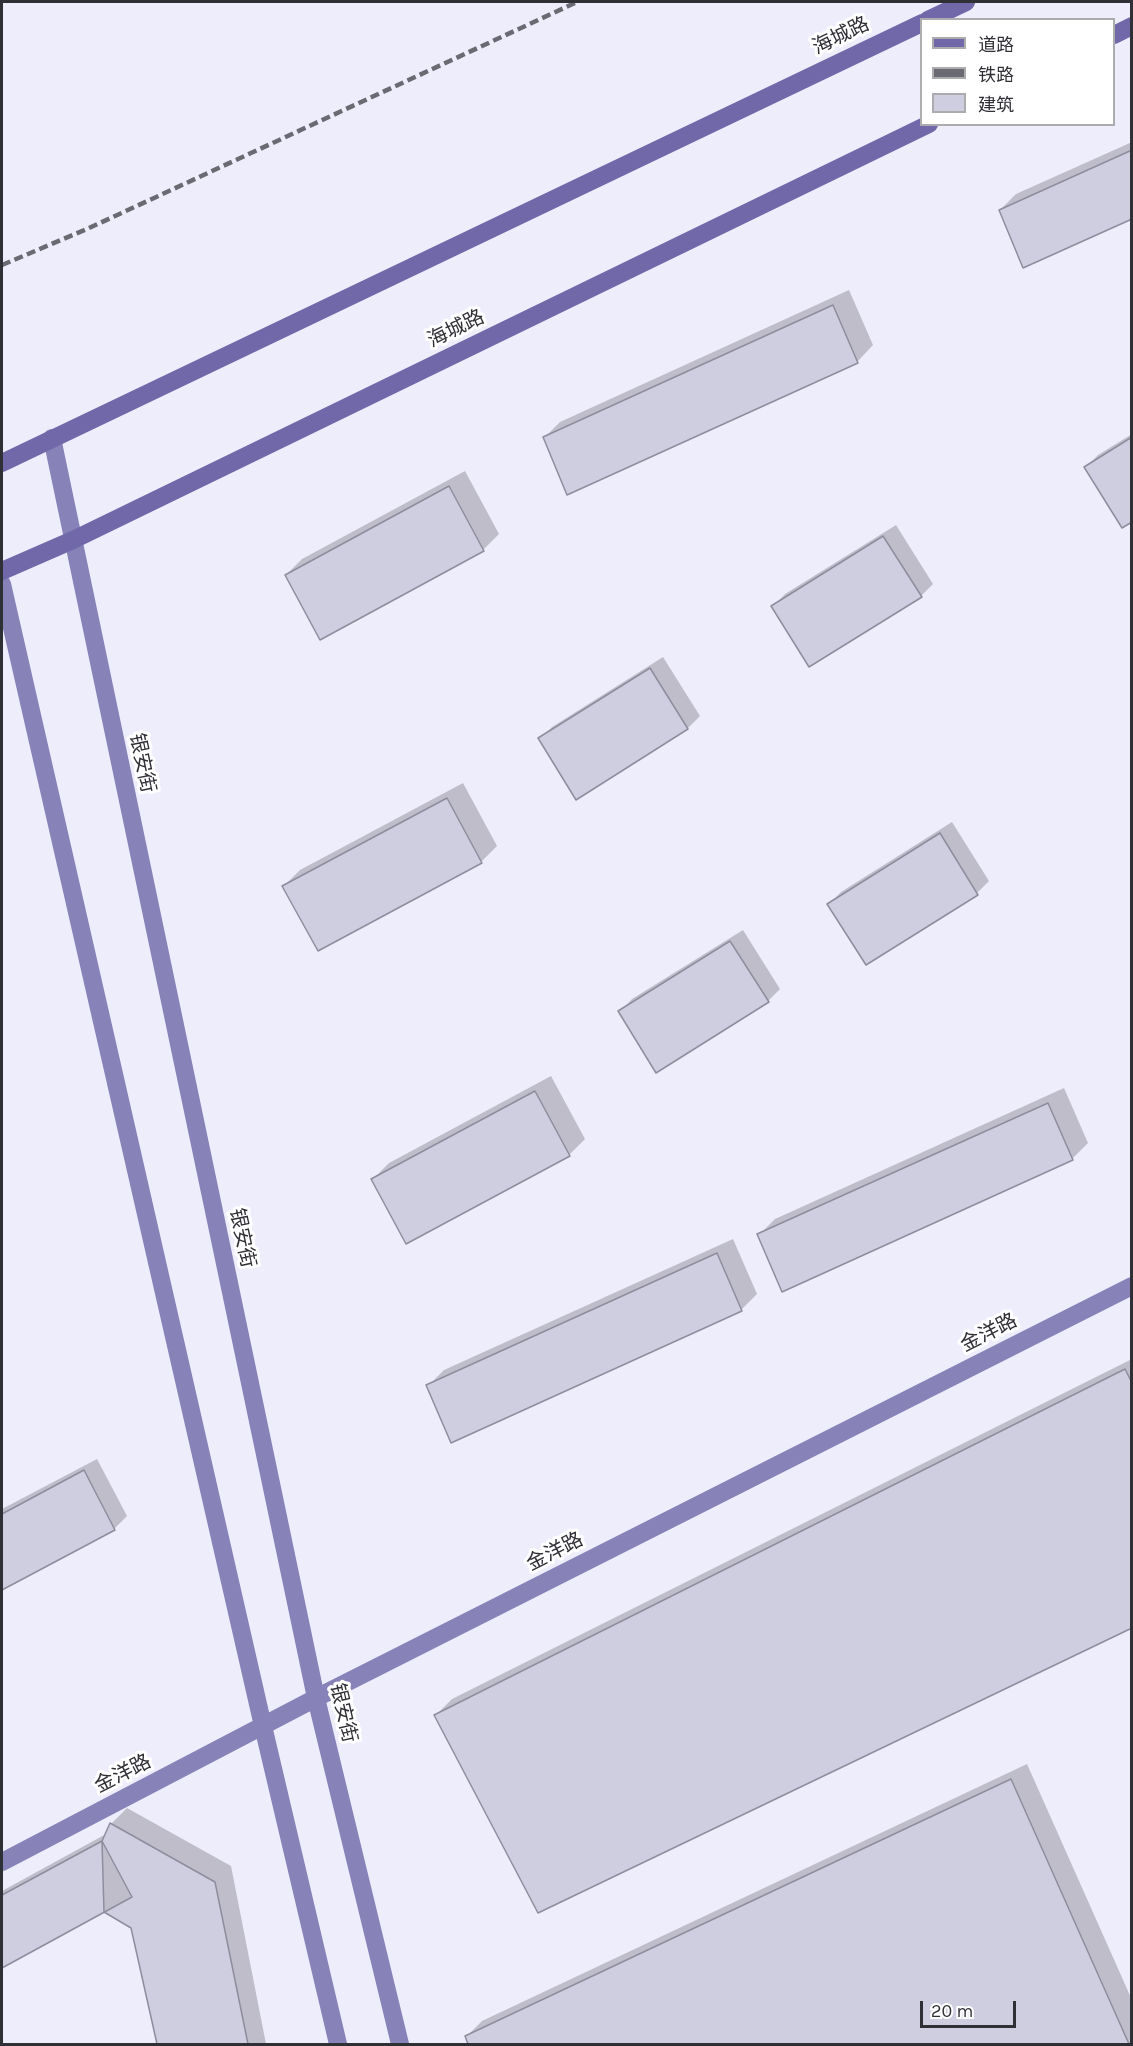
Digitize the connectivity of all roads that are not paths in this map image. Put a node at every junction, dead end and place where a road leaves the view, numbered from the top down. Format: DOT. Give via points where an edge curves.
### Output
graph roads {
  1 [pos="966,2"];
  2 [pos="932,18"];
  3 [pos="920,23"];
  4 [pos="1131,26"];
  5 [pos="1115,34"];
  6 [pos="925,126"];
  7 [pos="52,438"];
  8 [pos="2,463"];
  9 [pos="73,540"];
  10 [pos="2,571"];
  11 [pos="2,584"];
  12 [pos="1131,1286"];
  13 [pos="316,1698"];
  14 [pos="263,1726"];
  15 [pos="2,1862"];
  16 [pos="338,2044"];
  17 [pos="400,2044"];
  1 -- 2 [label="main road"];
  3 -- 7 [label="main road, 海城路"];
  4 -- 5 [label="main road"];
  6 -- 9 [label="main road, 海城路"];
  7 -- 8 [label="main road, 海城路"];
  7 -- 9 [label="main road, 银安街"];
  9 -- 10 [label="main road, 海城路"];
  9 -- 13 [label="main road, 银安街"];
  11 -- 14 [label="main road"];
  12 -- 13 [label="main road, 金洋路"];
  13 -- 14 [label="main road, 金洋路"];
  13 -- 17 [label="main road, 银安街"];
  14 -- 15 [label="main road, 金洋路"];
  14 -- 16 [label="main road"];
}
